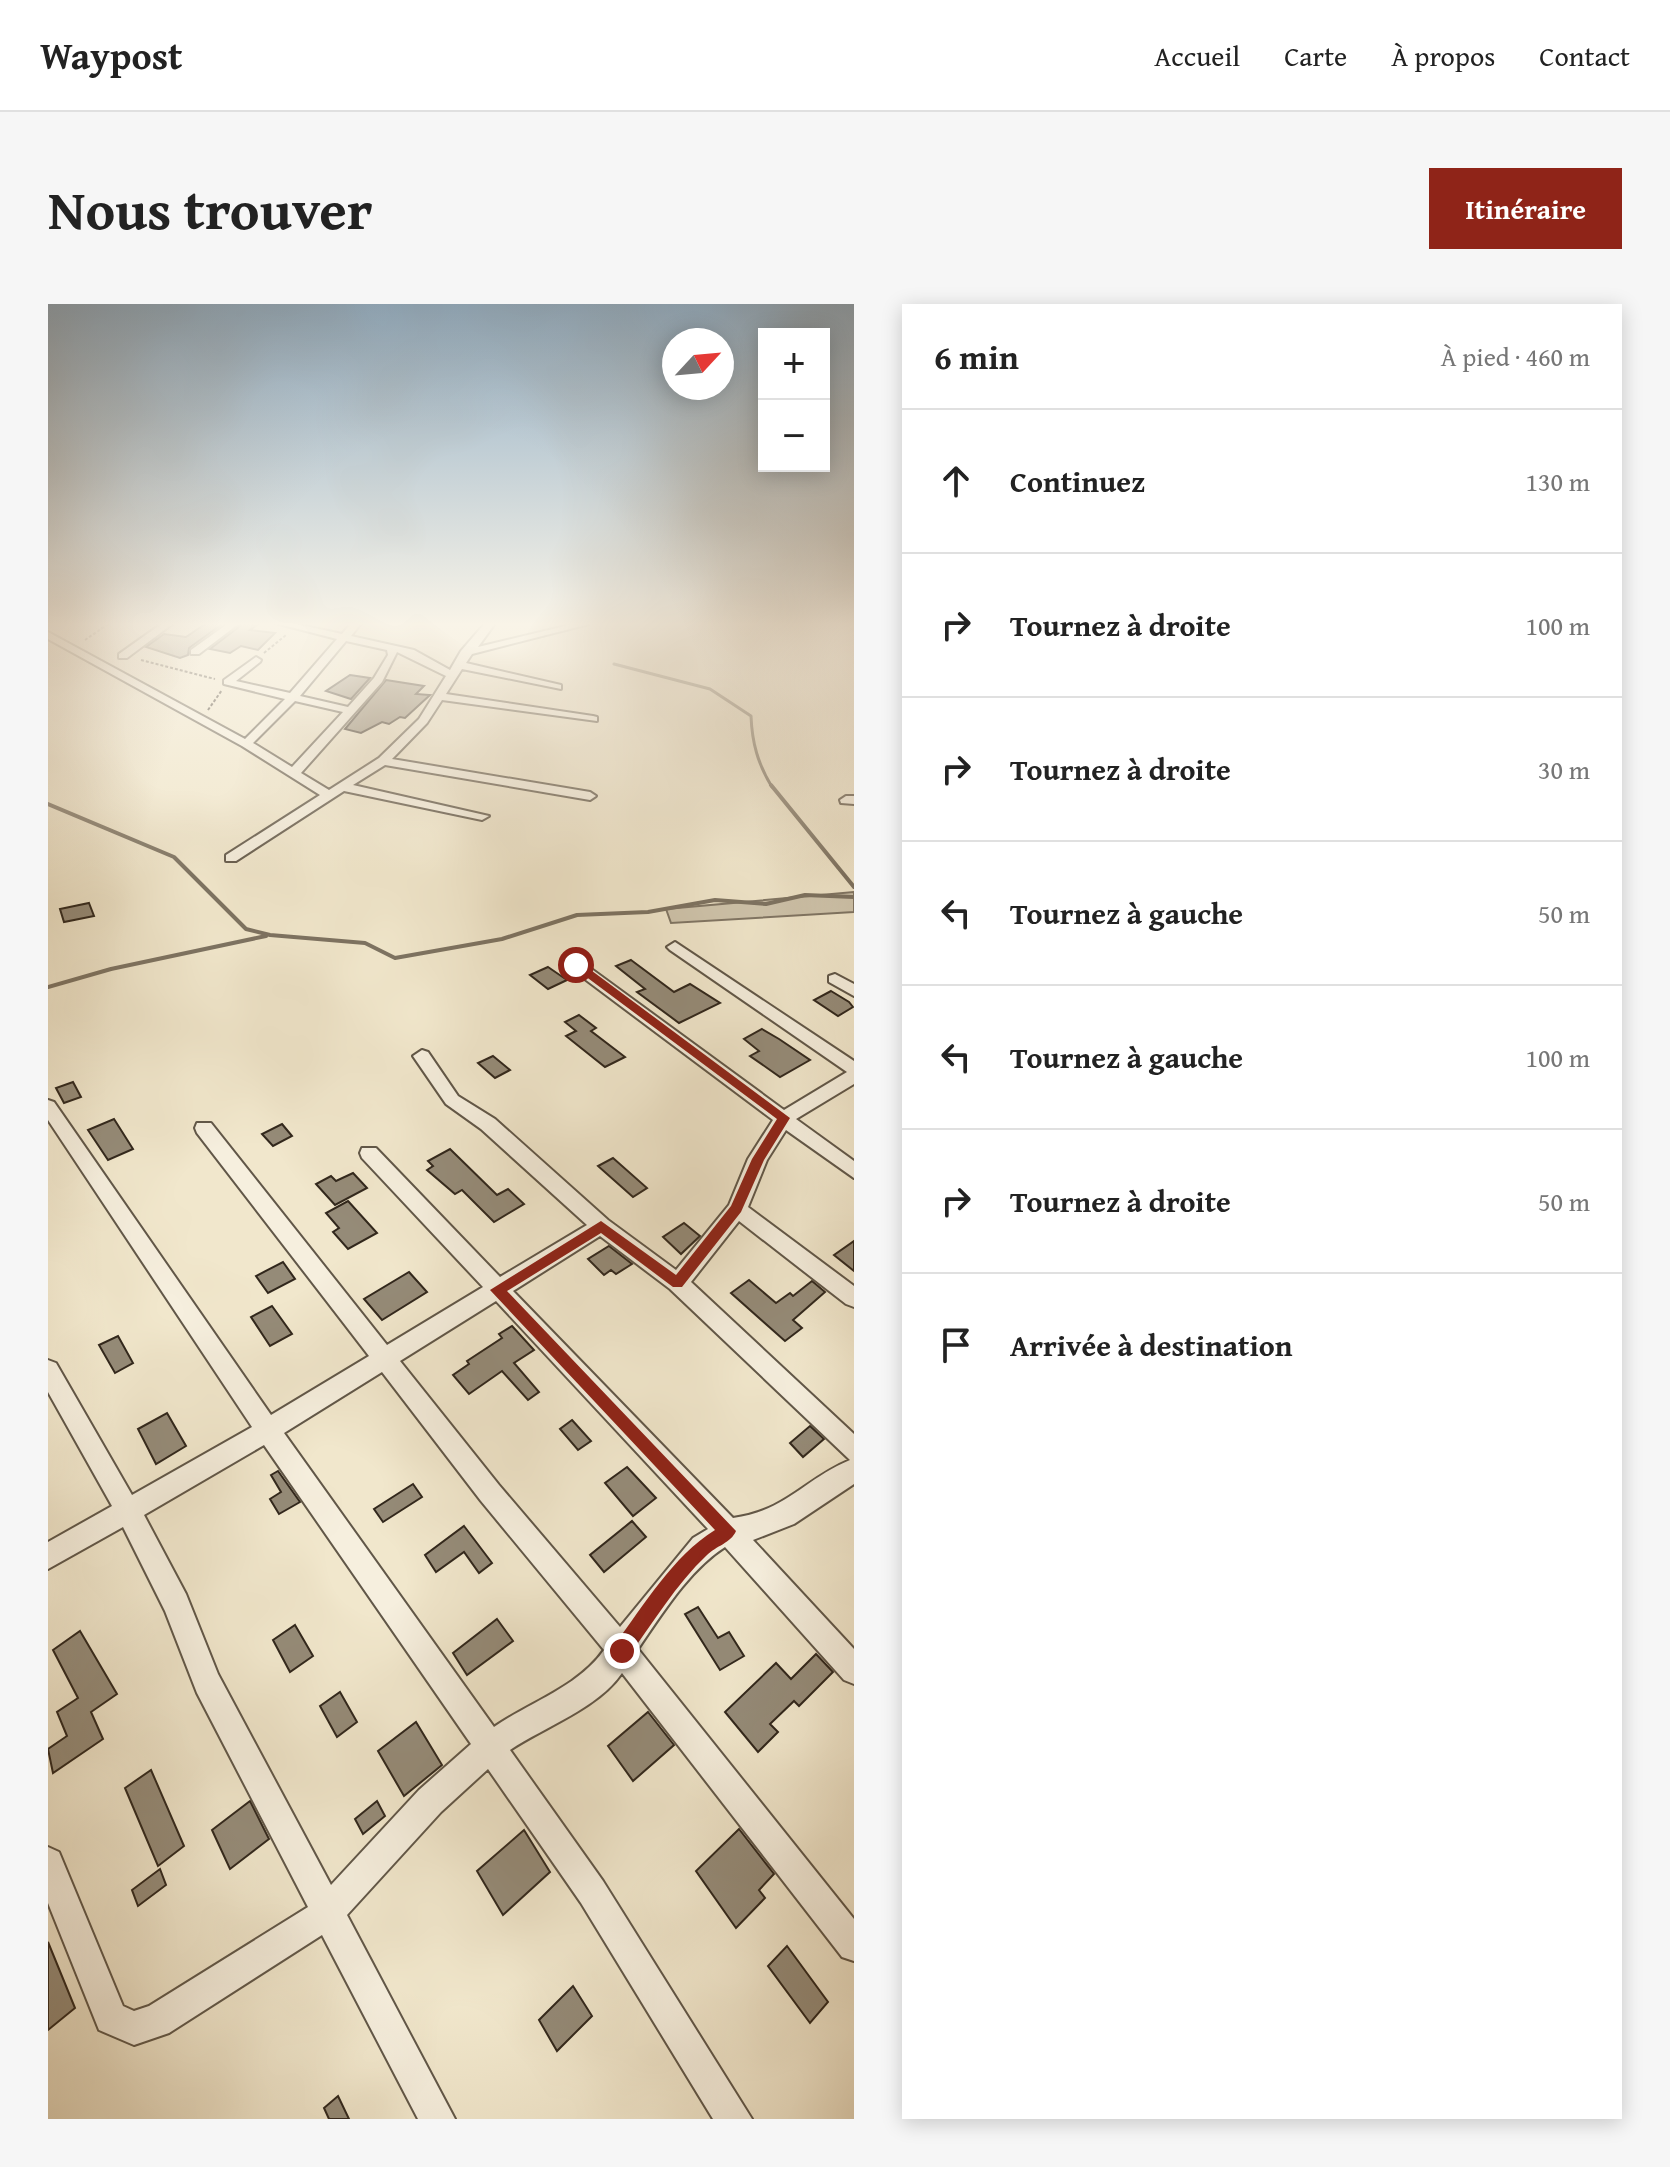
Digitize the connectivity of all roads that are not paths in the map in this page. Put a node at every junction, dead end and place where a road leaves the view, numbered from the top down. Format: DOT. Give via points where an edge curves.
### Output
graph roads {
  1 [pos="177,707"];
  2 [pos="283,707"];
  3 [pos="333,707"];
  4 [pos="355,707"];
  5 [pos="432,707"];
  6 [pos="510,707"];
  7 [pos="351,711"];
  8 [pos="593,719"];
  9 [pos="246,744"];
  10 [pos="383,761"];
  11 [pos="294,773"];
  12 [pos="343,787"];
  13 [pos="330,796"];
  14 [pos="590,796"];
  15 [pos="482,816"];
  16 [pos="231,858"];
  17 [pos="675,947"];
  18 [pos="576,965"];
  19 [pos="835,979"];
  20 [pos="854,991"];
  21 [pos="422,1056"];
  22 [pos="854,1069"];
  23 [pos="854,1076"];
  24 [pos="48,1106"];
  25 [pos="784,1118"];
  26 [pos="204,1128"];
  27 [pos="369,1153"];
  28 [pos="854,1171"];
  29 [pos="737,1209"];
  30 [pos="601,1226"];
  31 [pos="678,1283"];
  32 [pos="497,1290"];
  33 [pos="854,1298"];
  34 [pos="385,1358"];
  35 [pos="48,1370"];
  36 [pos="267,1429"];
  37 [pos="854,1450"];
  38 [pos="854,1470"];
  39 [pos="128,1511"];
  40 [pos="728,1531"];
  41 [pos="48,1556"];
  42 [pos="622,1651"];
  43 [pos="854,1670"];
  44 [pos="490,1747"];
  45 [pos="48,1863"];
  46 [pos="327,1913"];
  47 [pos="854,1945"];
  48 [pos="437,2119"];
  49 [pos="734,2119"];
  1 -- 9 [label="street"];
  2 -- 9 [label="street"];
  3 -- 7 [label="street"];
  4 -- 7 [label="street"];
  5 -- 10 [label="street"];
  6 -- 8 [label="street"];
  7 -- 11 [label="street"];
  9 -- 11 [label="street"];
  10 -- 12 [label="street"];
  10 -- 14 [label="street"];
  11 -- 13 [label="street"];
  12 -- 13 [label="street"];
  12 -- 15 [label="street"];
  13 -- 16 [label="street"];
  17 -- 22 [label="street"];
  18 -- 25 [label="street"];
  19 -- 20 [label="street"];
  21 -- 30 [label="street" via="452,1100 488,1124"];
  23 -- 25 [label="street"];
  24 -- 36 [label="street"];
  25 -- 28 [label="street"];
  25 -- 29 [label="street" via="758,1159"];
  26 -- 34 [label="street"];
  27 -- 32 [label="street"];
  29 -- 31 [label="street"];
  29 -- 33 [label="street"];
  30 -- 31 [label="street"];
  30 -- 32 [label="street"];
  31 -- 37 [label="street"];
  32 -- 34 [label="street"];
  32 -- 40 [label="street"];
  34 -- 36 [label="street"];
  34 -- 42 [label="street"];
  35 -- 39 [label="street"];
  36 -- 39 [label="street"];
  36 -- 44 [label="street"];
  38 -- 40 [label="street" via="785,1515 762,1526"];
  39 -- 41 [label="street"];
  39 -- 46 [label="street" via="176,1604 207,1683"];
  40 -- 42 [label="street" via="702,1547 675,1577"];
  40 -- 43 [label="street"];
  42 -- 44 [label="street" via="582,1691"];
  42 -- 47 [label="street"];
  44 -- 46 [label="street" via="430,1801"];
  44 -- 49 [label="street" via="592,1892"];
  45 -- 46 [label="street" via="111,2018 134,2028 157,2021"];
  46 -- 48 [label="street"];
}
